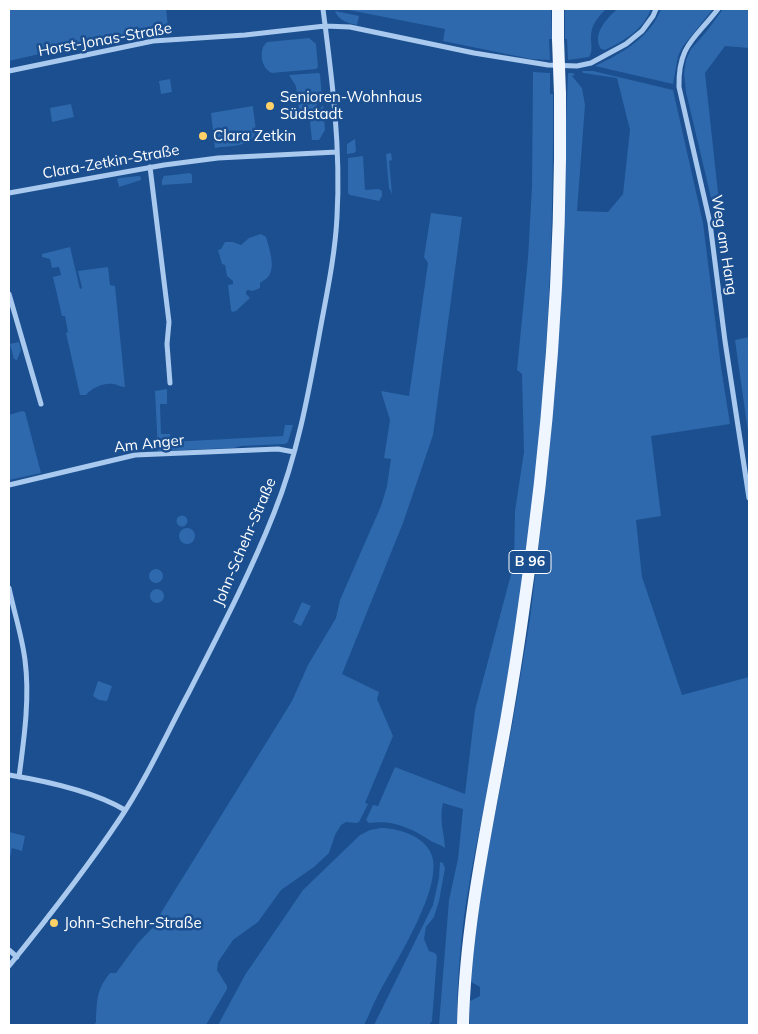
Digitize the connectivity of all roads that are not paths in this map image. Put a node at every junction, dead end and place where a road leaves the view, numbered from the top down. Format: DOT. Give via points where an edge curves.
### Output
graph roads {
  1 [pos="323,9"];
  2 [pos="558,9"];
  3 [pos="656,9"];
  4 [pos="718,9"];
  5 [pos="325,26"];
  6 [pos="9,71"];
  7 [pos="337,152"];
  8 [pos="150,167"];
  9 [pos="9,193"];
  10 [pos="9,294"];
  11 [pos="170,383"];
  12 [pos="41,404"];
  13 [pos="294,452"];
  14 [pos="9,485"];
  15 [pos="749,498"];
  16 [pos="9,588"];
  17 [pos="9,775"];
  18 [pos="19,776"];
  19 [pos="125,810"];
  20 [pos="9,950"];
  21 [pos="16,957"];
  22 [pos="9,966"];
  23 [pos="462,1025"];
  1 -- 5 [label="street, John-Schehr-Straße"];
  2 -- 23 [label="main road, B 96, bridge" via="559,202 550,374 540,484 507,716 472,906"];
  3 -- 5 [label="street" via="642,31 626,44 591,63 569,66 474,53 350,27"];
  4 -- 15 [label="street, Weg am Hang" via="686,47 679,72 710,223"];
  5 -- 6 [label="street, Horst-Jonas-Straße" via="153,42"];
  5 -- 7 [label="street, John-Schehr-Straße"];
  7 -- 8 [label="street, Clara-Zetkin-Straße" via="218,158"];
  7 -- 13 [label="street, John-Schehr-Straße" via="337,219 328,288"];
  8 -- 9 [label="street, Clara-Zetkin-Straße"];
  8 -- 11 [label="street" via="169,322"];
  10 -- 12 [label="street"];
  13 -- 14 [label="street, Am Anger" via="278,449 135,455"];
  13 -- 19 [label="street, John-Schehr-Straße" via="275,512 250,570"];
  16 -- 18 [label="street" via="25,660 24,734"];
  17 -- 18 [label="street"];
  18 -- 19 [label="street" via="104,799"];
  19 -- 21 [label="street, John-Schehr-Straße" via="50,917"];
  20 -- 21 [label="street"];
  21 -- 22 [label="street, John-Schehr-Straße"];
}
